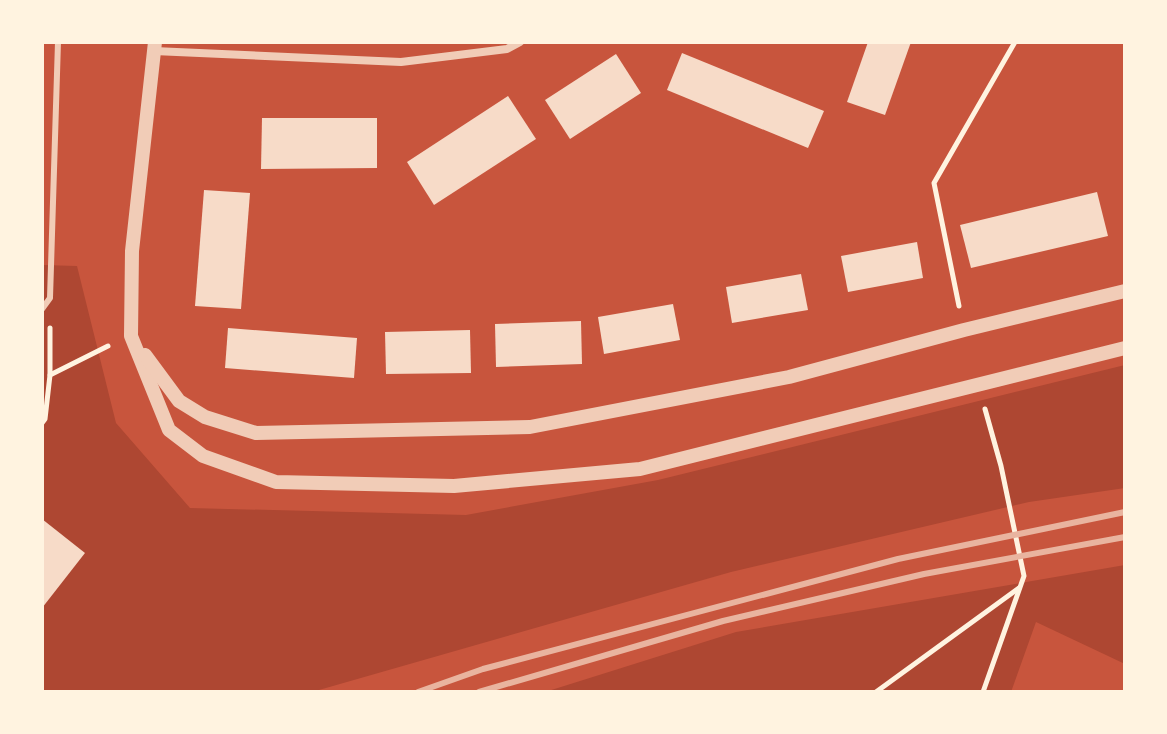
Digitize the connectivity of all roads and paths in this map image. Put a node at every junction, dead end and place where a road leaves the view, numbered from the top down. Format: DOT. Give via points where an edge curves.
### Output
graph roads {
  1 [pos="58,42"];
  2 [pos="520,42"];
  3 [pos="1015,42"];
  4 [pos="155,47"];
  5 [pos="1125,291"];
  6 [pos="50,298"];
  7 [pos="42,309"];
  8 [pos="964,330"];
  9 [pos="131,336"];
  10 [pos="1125,348"];
  11 [pos="50,375"];
  12 [pos="978,385"];
  13 [pos="42,423"];
  14 [pos="1020,587"];
  15 [pos="876,692"];
  16 [pos="983,692"];
  1 -- 6 [label="lane"];
  2 -- 4 [label="street" via="507,49 401,62"];
  3 -- 8 [label="path" via="934,183"];
  4 -- 9 [label="street" via="132,251"];
  5 -- 8 [label="street"];
  6 -- 7 [label="lane"];
  6 -- 11 [label="path"];
  8 -- 9 [label="street" via="789,377 530,427 256,433 205,417 179,401"];
  9 -- 11 [label="path"];
  9 -- 12 [label="street" via="169,430 203,456 276,482 454,486 640,469"];
  10 -- 12 [label="street"];
  11 -- 13 [label="path"];
  12 -- 14 [label="path" via="1024,576"];
  14 -- 15 [label="path"];
  14 -- 16 [label="path"];
}
